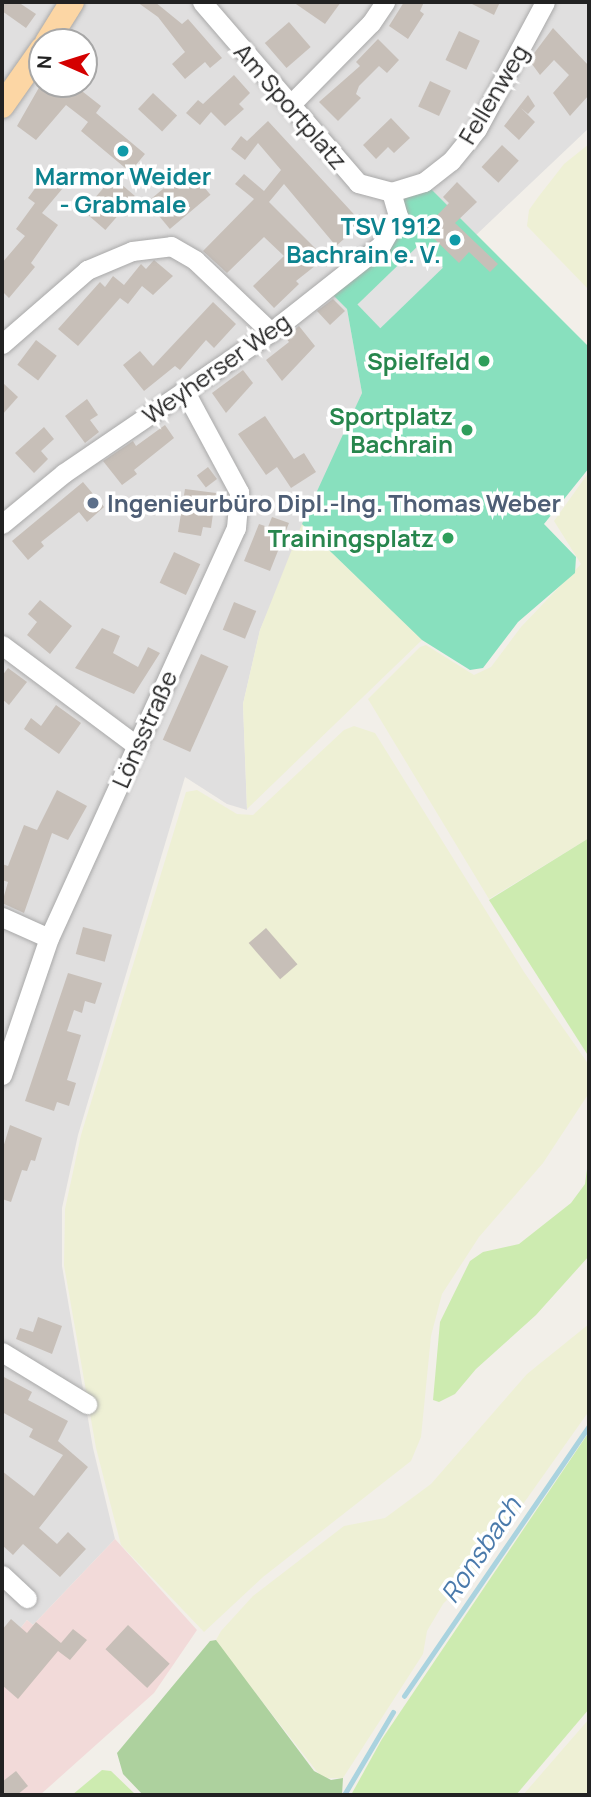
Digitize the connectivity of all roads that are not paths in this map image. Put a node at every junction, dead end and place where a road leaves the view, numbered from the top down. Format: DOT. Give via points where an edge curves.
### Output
graph roads {
  1 [pos="72,2"];
  2 [pos="202,2"];
  3 [pos="384,2"];
  4 [pos="545,2"];
  5 [pos="56,28"];
  6 [pos="28,69"];
  7 [pos="290,105"];
  8 [pos="2,106"];
  9 [pos="391,192"];
  10 [pos="271,332"];
  11 [pos="2,344"];
  12 [pos="184,390"];
  13 [pos="2,524"];
  14 [pos="2,645"];
  15 [pos="137,746"];
  16 [pos="2,918"];
  17 [pos="49,938"];
  18 [pos="2,1075"];
  19 [pos="2,1352"];
  20 [pos="87,1404"];
  21 [pos="2,1575"];
  22 [pos="27,1598"];
  1 -- 5 [label="main road"];
  2 -- 7 [label="street, Am Sportplatz"];
  3 -- 7 [label="street" via="371,23"];
  4 -- 9 [label="street, Fellenweg" via="477,129 451,160 424,182"];
  6 -- 8 [label="main road"];
  7 -- 9 [label="street, Am Sportplatz" via="358,183"];
  9 -- 10 [label="street, Weyherser Weg" via="398,216 381,245"];
  10 -- 11 [label="street" via="195,260 171,246 132,251 87,271"];
  10 -- 12 [label="street, Weyherser Weg"];
  12 -- 13 [label="street, Weyherser Weg"];
  12 -- 15 [label="street, Lönsstraße" via="239,492 236,528"];
  14 -- 15 [label="street"];
  15 -- 17 [label="street, Lönsstraße"];
  16 -- 17 [label="street"];
  17 -- 18 [label="street, Lönsstraße"];
  19 -- 20 [label="street"];
  21 -- 22 [label="street"];
}
